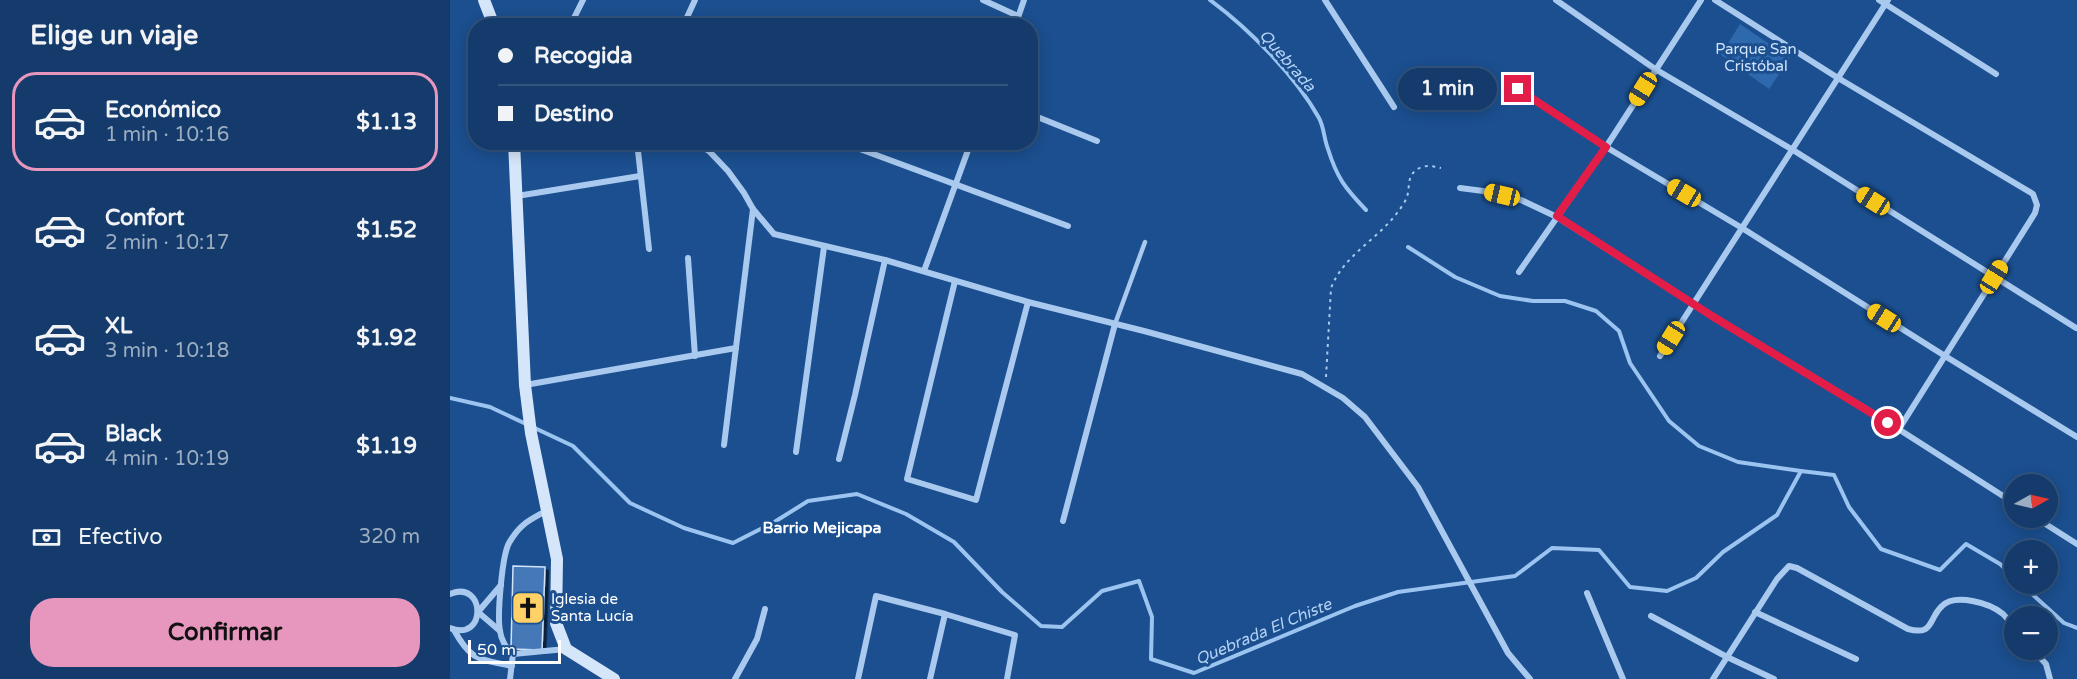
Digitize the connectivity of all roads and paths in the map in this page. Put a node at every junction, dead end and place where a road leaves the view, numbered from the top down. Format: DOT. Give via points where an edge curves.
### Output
graph roads {
  1 [pos="484,0"];
  2 [pos="583,0"];
  3 [pos="695,0"];
  4 [pos="982,0"];
  5 [pos="1024,0"];
  6 [pos="1325,0"];
  7 [pos="1556,0"];
  8 [pos="1701,0"];
  9 [pos="1715,0"];
  10 [pos="1879,0"];
  11 [pos="1887,2"];
  12 [pos="1018,16"];
  13 [pos="491,18"];
  14 [pos="574,18"];
  15 [pos="687,18"];
  16 [pos="1655,69"];
  17 [pos="1996,74"];
  18 [pos="1839,78"];
  19 [pos="1518,89"];
  20 [pos="1394,107"];
  21 [pos="1038,117"];
  22 [pos="1097,141"];
  23 [pos="1606,147"];
  24 [pos="514,150"];
  25 [pos="638,150"];
  26 [pos="706,150"];
  27 [pos="860,150"];
  28 [pos="968,150"];
  29 [pos="1792,150"];
  30 [pos="1441,168"];
  31 [pos="640,176"];
  32 [pos="956,184"];
  33 [pos="1460,188"];
  34 [pos="516,196"];
  35 [pos="753,209"];
  36 [pos="1557,216"];
  37 [pos="1068,226"];
  38 [pos="1742,228"];
  39 [pos="1145,242"];
  40 [pos="824,247"];
  41 [pos="650,249"];
  42 [pos="688,258"];
  43 [pos="885,260"];
  44 [pos="924,270"];
  45 [pos="1519,272"];
  46 [pos="1994,277"];
  47 [pos="955,281"];
  48 [pos="1028,302"];
  49 [pos="1693,304"];
  50 [pos="1115,324"];
  51 [pos="2076,328"];
  52 [pos="736,348"];
  53 [pos="694,356"];
  54 [pos="1660,356"];
  55 [pos="1944,356"];
  56 [pos="525,385"];
  57 [pos="1326,388"];
  58 [pos="1899,429"];
  59 [pos="2077,436"];
  60 [pos="724,446"];
  61 [pos="796,452"];
  62 [pos="839,459"];
  63 [pos="2004,497"];
  64 [pos="547,510"];
  65 [pos="1063,521"];
  66 [pos="2052,528"];
  67 [pos="2077,544"];
  68 [pos="501,585"];
  69 [pos="1587,593"];
  70 [pos="450,594"];
  71 [pos="765,609"];
  72 [pos="478,612"];
  73 [pos="1755,612"];
  74 [pos="945,614"];
  75 [pos="1651,616"];
  76 [pos="2004,616"];
  77 [pos="452,629"];
  78 [pos="500,631"];
  79 [pos="566,649"];
  80 [pos="513,654"];
  81 [pos="1727,657"];
  82 [pos="1856,659"];
  83 [pos="2042,660"];
  84 [pos="512,666"];
  85 [pos="510,679"];
  86 [pos="614,679"];
  87 [pos="735,679"];
  88 [pos="858,679"];
  89 [pos="930,679"];
  90 [pos="1007,679"];
  91 [pos="1530,679"];
  92 [pos="1623,679"];
  93 [pos="1713,679"];
  94 [pos="1774,679"];
  95 [pos="2050,679"];
  1 -- 13 [label="street"];
  2 -- 14 [label="street"];
  3 -- 15 [label="street"];
  4 -- 12 [label="street"];
  5 -- 12 [label="street"];
  6 -- 20 [label="street"];
  7 -- 16 [label="street"];
  8 -- 16 [label="street"];
  9 -- 18 [label="street"];
  10 -- 11 [label="street"];
  11 -- 17 [label="street"];
  11 -- 18 [label="street"];
  16 -- 23 [label="street"];
  16 -- 29 [label="street"];
  18 -- 29 [label="street"];
  18 -- 46 [label="street" via="2033,194 2035,213"];
  19 -- 23 [label="street"];
  21 -- 22 [label="street"];
  23 -- 36 [label="street"];
  23 -- 38 [label="street"];
  24 -- 34 [label="street"];
  25 -- 31 [label="street"];
  26 -- 35 [label="street" via="728,171"];
  27 -- 32 [label="street"];
  28 -- 32 [label="street"];
  29 -- 38 [label="street"];
  29 -- 46 [label="street"];
  30 -- 57 [label="path" via="1428,165 1416,169 1410,177 1407,196 1390,223 1348,259 1336,276 1331,288"];
  31 -- 34 [label="street"];
  31 -- 41 [label="street"];
  32 -- 37 [label="street"];
  32 -- 44 [label="street"];
  33 -- 36 [label="street" via="1521,200"];
  34 -- 56 [label="street"];
  35 -- 40 [label="street" via="774,234"];
  35 -- 52 [label="street"];
  36 -- 45 [label="street"];
  36 -- 49 [label="street"];
  38 -- 49 [label="street"];
  38 -- 55 [label="street"];
  39 -- 50 [label="lane"];
  40 -- 43 [label="street"];
  40 -- 61 [label="street"];
  42 -- 53 [label="street"];
  43 -- 44 [label="street"];
  43 -- 62 [label="street"];
  44 -- 47 [label="street"];
  46 -- 51 [label="street"];
  46 -- 55 [label="street"];
  47 -- 48 [label="street"];
  47 -- 48 [label="street" via="906,479 976,500"];
  48 -- 50 [label="street"];
  49 -- 54 [label="street"];
  49 -- 58 [label="street"];
  50 -- 57 [label="street" via="1302,374"];
  50 -- 65 [label="street"];
  52 -- 53 [label="street"];
  52 -- 60 [label="street"];
  53 -- 56 [label="street"];
  55 -- 58 [label="street"];
  55 -- 59 [label="street"];
  56 -- 64 [label="street"];
  57 -- 91 [label="street" via="1365,417 1418,487 1508,653"];
  58 -- 63 [label="street"];
  64 -- 68 [label="street" via="522,524 508,546"];
  64 -- 79 [label="street" via="557,559 556,623"];
  66 -- 67 [label="street"];
  68 -- 72 [label="street"];
  68 -- 78 [label="street"];
  69 -- 92 [label="street"];
  70 -- 72 [label="street" via="467,594"];
  71 -- 87 [label="street" via="757,639"];
  72 -- 77 [label="street" via="472,626 460,631"];
  72 -- 78 [label="street"];
  73 -- 76 [label="street" via="1789,566 1908,629 1923,630 1941,606 1958,599 1982,604"];
  73 -- 81 [label="street"];
  73 -- 82 [label="street"];
  74 -- 88 [label="street" via="876,596"];
  74 -- 89 [label="street"];
  74 -- 90 [label="street" via="1015,635"];
  75 -- 81 [label="street"];
  77 -- 84 [label="street" via="466,651"];
  78 -- 80 [label="street" via="507,650"];
  79 -- 80 [label="street"];
  79 -- 86 [label="street"];
  80 -- 84 [label="street"];
  81 -- 93 [label="street"];
  81 -- 94 [label="street"];
  83 -- 95 [label="street"];
  84 -- 85 [label="street"];
}
